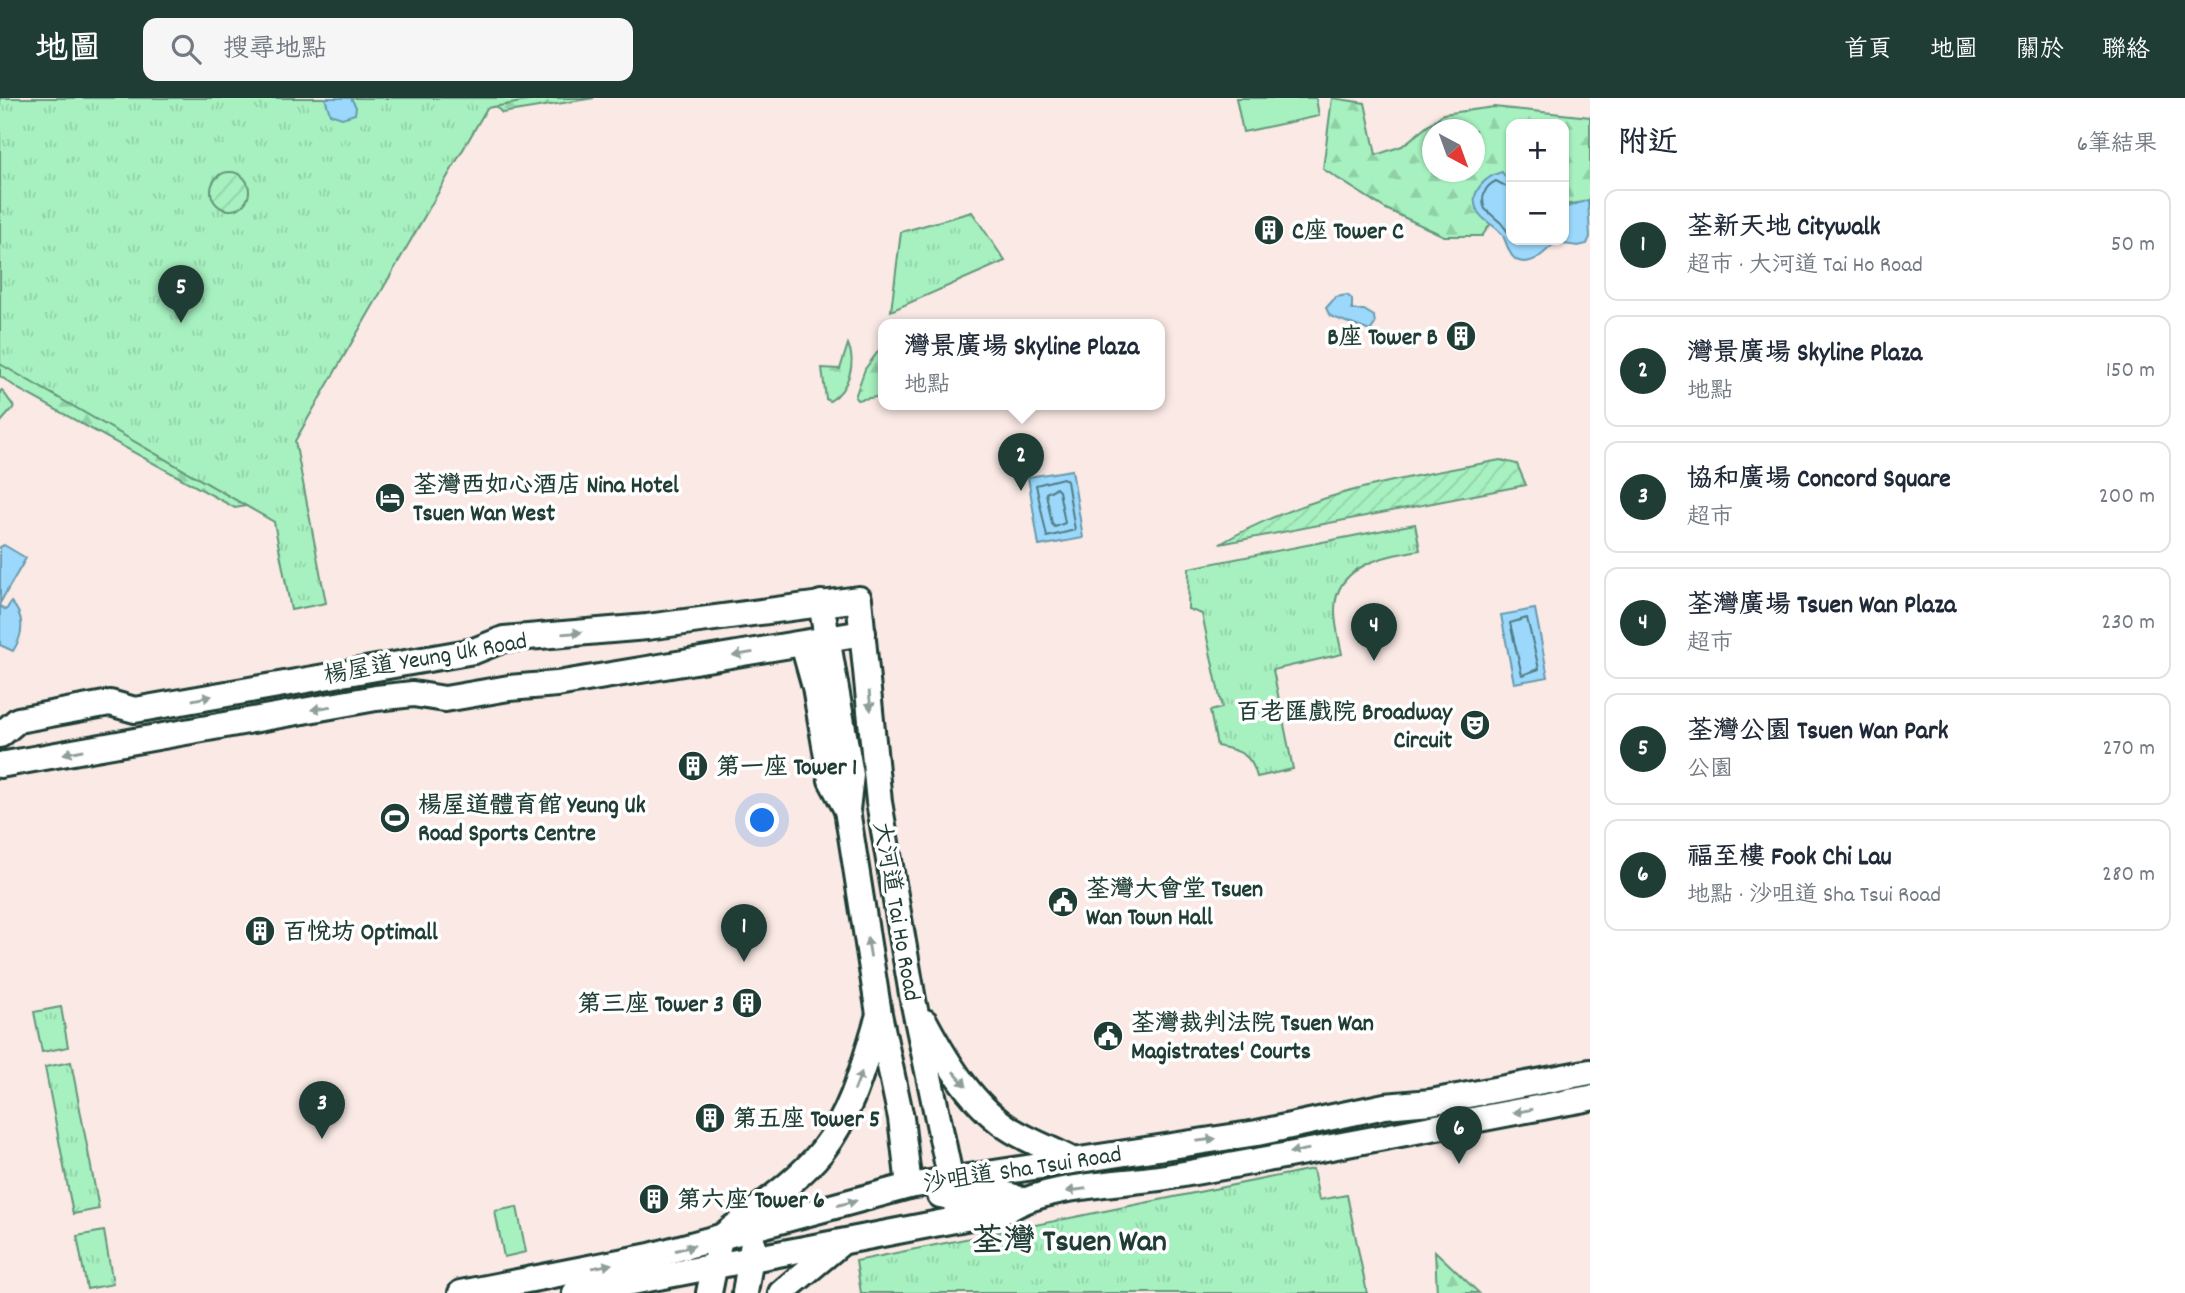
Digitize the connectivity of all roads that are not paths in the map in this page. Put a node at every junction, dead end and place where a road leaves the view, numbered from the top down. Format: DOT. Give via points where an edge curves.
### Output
graph roads {
  1 [pos="859,599"];
  2 [pos="821,603"];
  3 [pos="863,633"];
  4 [pos="828,640"];
  5 [pos="803,644"];
  6 [pos="0,735"];
  7 [pos="0,765"];
  8 [pos="847,810"];
  9 [pos="913,1000"];
  10 [pos="879,1014"];
  11 [pos="1590,1072"];
  12 [pos="1590,1098"];
  13 [pos="1072,1160"];
  14 [pos="909,1186"];
  15 [pos="953,1199"];
  16 [pos="757,1225"];
  17 [pos="720,1238"];
  18 [pos="845,1239"];
  19 [pos="751,1258"];
  20 [pos="713,1265"];
  21 [pos="672,1285"];
  22 [pos="461,1293"];
  23 [pos="575,1293"];
  24 [pos="709,1293"];
  25 [pos="745,1293"];
  26 [pos="781,1293"];
  1 -- 2 [label="main road, 楊屋道 Yeung Uk Road"];
  1 -- 3 [label="main road, 大河道 Tai Ho Road"];
  2 -- 4 [label="main road, 大河道 Tai Ho Road"];
  6 -- 2 [label="main road, 楊屋道 Yeung Uk Road, one-way" via="18,720 110,703 135,710 474,651 504,639 647,627"];
  3 -- 4 [label="main road, 楊屋道 Yeung Uk Road"];
  3 -- 9 [label="main road, 大河道 Tai Ho Road, one-way" via="879,802"];
  4 -- 5 [label="main road, 楊屋道 Yeung Uk Road"];
  4 -- 8 [label="main road, 大河道 Tai Ho Road" via="851,775"];
  5 -- 7 [label="main road, 楊屋道 Yeung Uk Road, one-way" via="445,699 413,694 376,698"];
  5 -- 8 [label="main road" via="831,780"];
  10 -- 8 [label="main road, 大河道 Tai Ho Road, one-way"];
  9 -- 13 [label="main road, one-way" via="950,1067 989,1111 1011,1130"];
  9 -- 15 [label="main road, 大河道 Tai Ho Road"];
  10 -- 14 [label="main road, 大河道 Tai Ho Road" via="901,1118"];
  17 -- 10 [label="main road, 大河道 Tai Ho Road, one-way" via="795,1179 821,1151 846,1112"];
  13 -- 11 [label="main road, 沙咀道 Sha Tsui Road, one-way" via="1257,1133"];
  12 -- 15 [label="main road, 沙咀道 Sha Tsui Road, one-way" via="1022,1200 1007,1210"];
  13 -- 15 [label="main road, 沙咀道 Sha Tsui Road"];
  14 -- 15 [label="main road, 沙咀道 Sha Tsui Road"];
  16 -- 14 [label="main road, 沙咀道 Sha Tsui Road, one-way"];
  15 -- 18 [label="main road, 沙咀道 Sha Tsui Road"];
  16 -- 17 [label="main road, 沙咀道 Sha Tsui Road"];
  16 -- 19 [label="main road"];
  17 -- 20 [label="main road"];
  22 -- 17 [label="main road, 沙咀道 Sha Tsui Road, one-way"];
  18 -- 19 [label="main road, 沙咀道 Sha Tsui Road"];
  18 -- 26 [label="main road"];
  19 -- 20 [label="main road, 沙咀道 Sha Tsui Road"];
  19 -- 25 [label="main road"];
  20 -- 21 [label="main road, 沙咀道 Sha Tsui Road"];
  20 -- 24 [label="main road"];
  21 -- 23 [label="main road, 沙咀道 Sha Tsui Road"];
}
